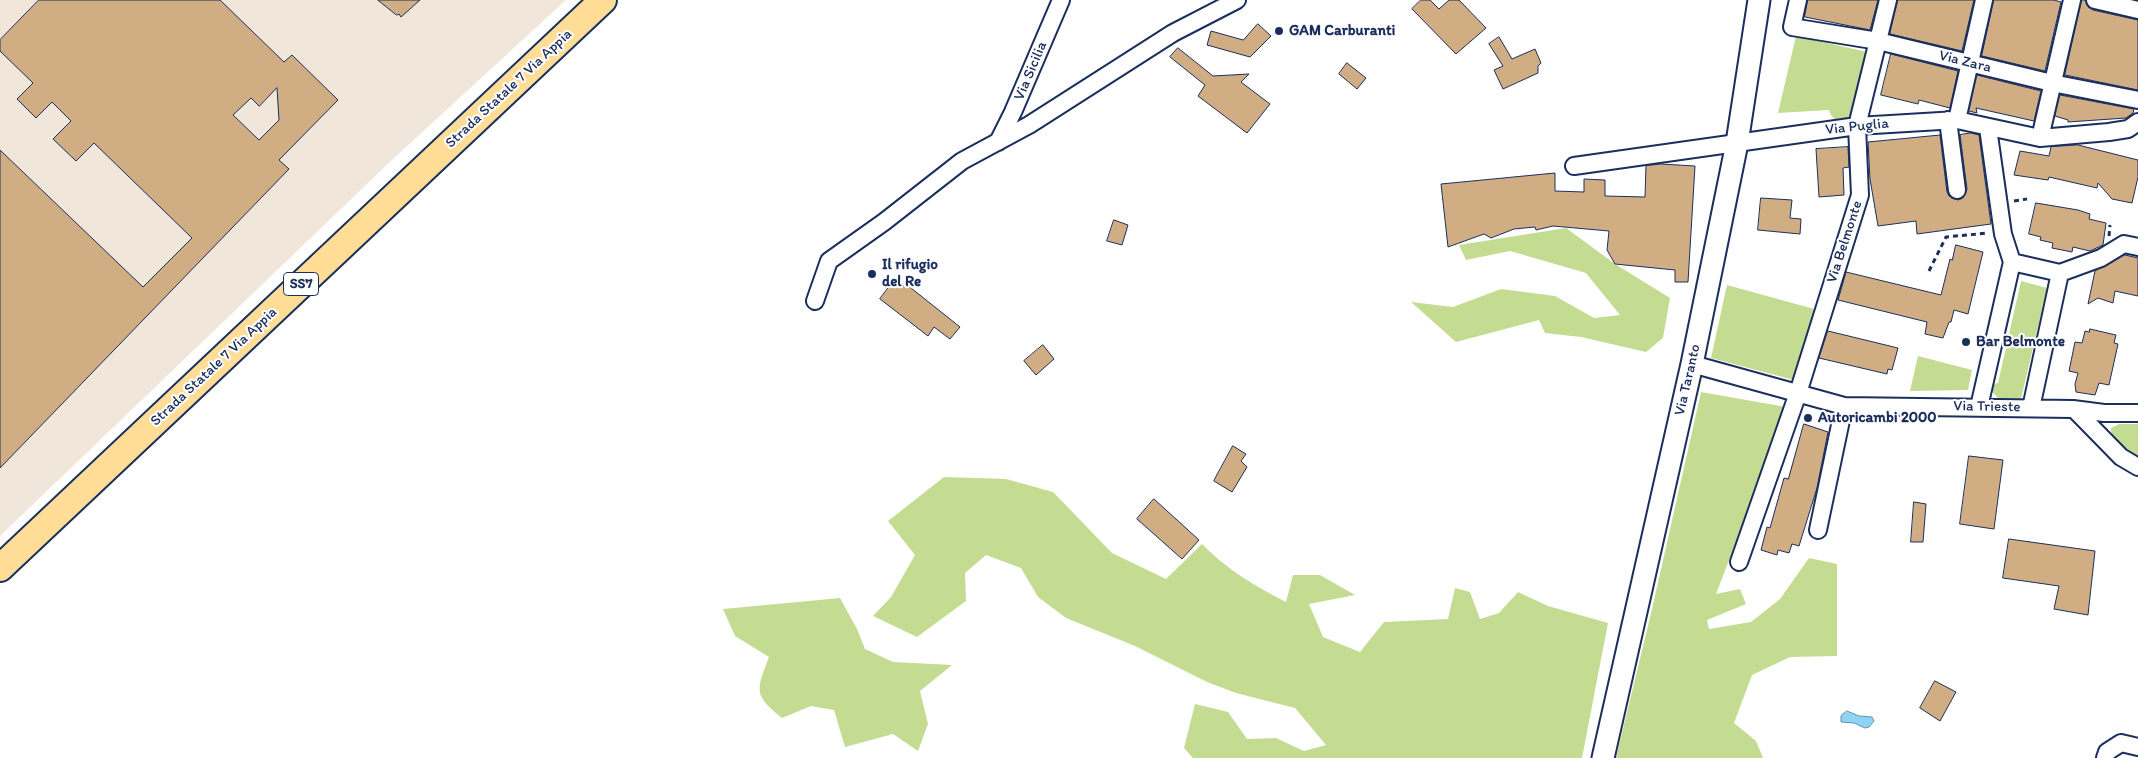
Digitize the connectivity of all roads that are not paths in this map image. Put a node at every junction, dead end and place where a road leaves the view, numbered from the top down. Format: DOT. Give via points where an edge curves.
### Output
graph roads {
  1 [pos="603,0"];
  2 [pos="1062,0"];
  3 [pos="1237,0"];
  4 [pos="1759,0"];
  5 [pos="1798,0"];
  6 [pos="1888,0"];
  7 [pos="1984,0"];
  8 [pos="2072,0"];
  9 [pos="2095,0"];
  10 [pos="2138,10"];
  11 [pos="1878,41"];
  12 [pos="1971,64"];
  13 [pos="2052,83"];
  14 [pos="2138,100"];
  15 [pos="1952,120"];
  16 [pos="2138,122"];
  17 [pos="1857,126"];
  18 [pos="1988,128"];
  19 [pos="2040,138"];
  20 [pos="998,142"];
  21 [pos="1737,143"];
  22 [pos="1574,166"];
  23 [pos="1957,190"];
  24 [pos="2138,247"];
  25 [pos="2012,262"];
  26 [pos="2060,273"];
  27 [pos="816,300"];
  28 [pos="1692,364"];
  29 [pos="1798,393"];
  30 [pos="1844,406"];
  31 [pos="1979,408"];
  32 [pos="2031,408"];
  33 [pos="2074,409"];
  34 [pos="2104,412"];
  35 [pos="2138,413"];
  36 [pos="2104,440"];
  37 [pos="2138,467"];
  38 [pos="1818,530"];
  39 [pos="1739,562"];
  40 [pos="0,568"];
  41 [pos="2138,747"];
  42 [pos="1603,758"];
  43 [pos="2105,758"];
  1 -- 40 [label="main road, Strada Statale 7 Via Appia / SS7"];
  2 -- 20 [label="street, Via Sicilia"];
  3 -- 20 [label="street" via="1173,34"];
  4 -- 21 [label="street, Via Taranto"];
  5 -- 11 [label="street, Via Zara" via="1792,28"];
  6 -- 11 [label="street, Via Belmonte"];
  7 -- 12 [label="street"];
  8 -- 13 [label="street"];
  9 -- 10 [label="street"];
  11 -- 12 [label="street, Via Zara"];
  11 -- 17 [label="street, Via Belmonte"];
  12 -- 13 [label="street, Via Zara"];
  12 -- 15 [label="street"];
  13 -- 14 [label="street, Via Zara"];
  13 -- 19 [label="street"];
  15 -- 17 [label="street, Via Puglia"];
  15 -- 18 [label="street, Via Puglia"];
  15 -- 23 [label="street"];
  16 -- 19 [label="street, Via Puglia" via="2128,129 2110,132"];
  17 -- 21 [label="street, Via Puglia"];
  17 -- 29 [label="street, Via Belmonte" via="1860,195"];
  18 -- 19 [label="street, Via Puglia"];
  18 -- 25 [label="street" via="2002,234"];
  20 -- 27 [label="street" via="962,161 829,262"];
  21 -- 22 [label="street, Via Puglia"];
  21 -- 28 [label="street, Via Taranto"];
  24 -- 26 [label="street" via="2124,244 2101,258"];
  25 -- 26 [label="street"];
  25 -- 31 [label="street"];
  26 -- 32 [label="street"];
  28 -- 29 [label="street, Via Trieste"];
  28 -- 42 [label="street, Via Taranto"];
  29 -- 30 [label="street, Via Trieste"];
  29 -- 39 [label="street, Via Belmonte"];
  30 -- 31 [label="street, Via Trieste"];
  30 -- 38 [label="street"];
  31 -- 32 [label="street, Via Trieste"];
  32 -- 33 [label="street, Via Trieste"];
  33 -- 34 [label="street, Via Trieste"];
  33 -- 36 [label="street"];
  34 -- 35 [label="street, Via Trieste"];
  34 -- 36 [label="street" via="2100,418"];
  36 -- 37 [label="street" via="2121,457"];
  41 -- 43 [label="street" via="2121,743 2107,752"];
}
